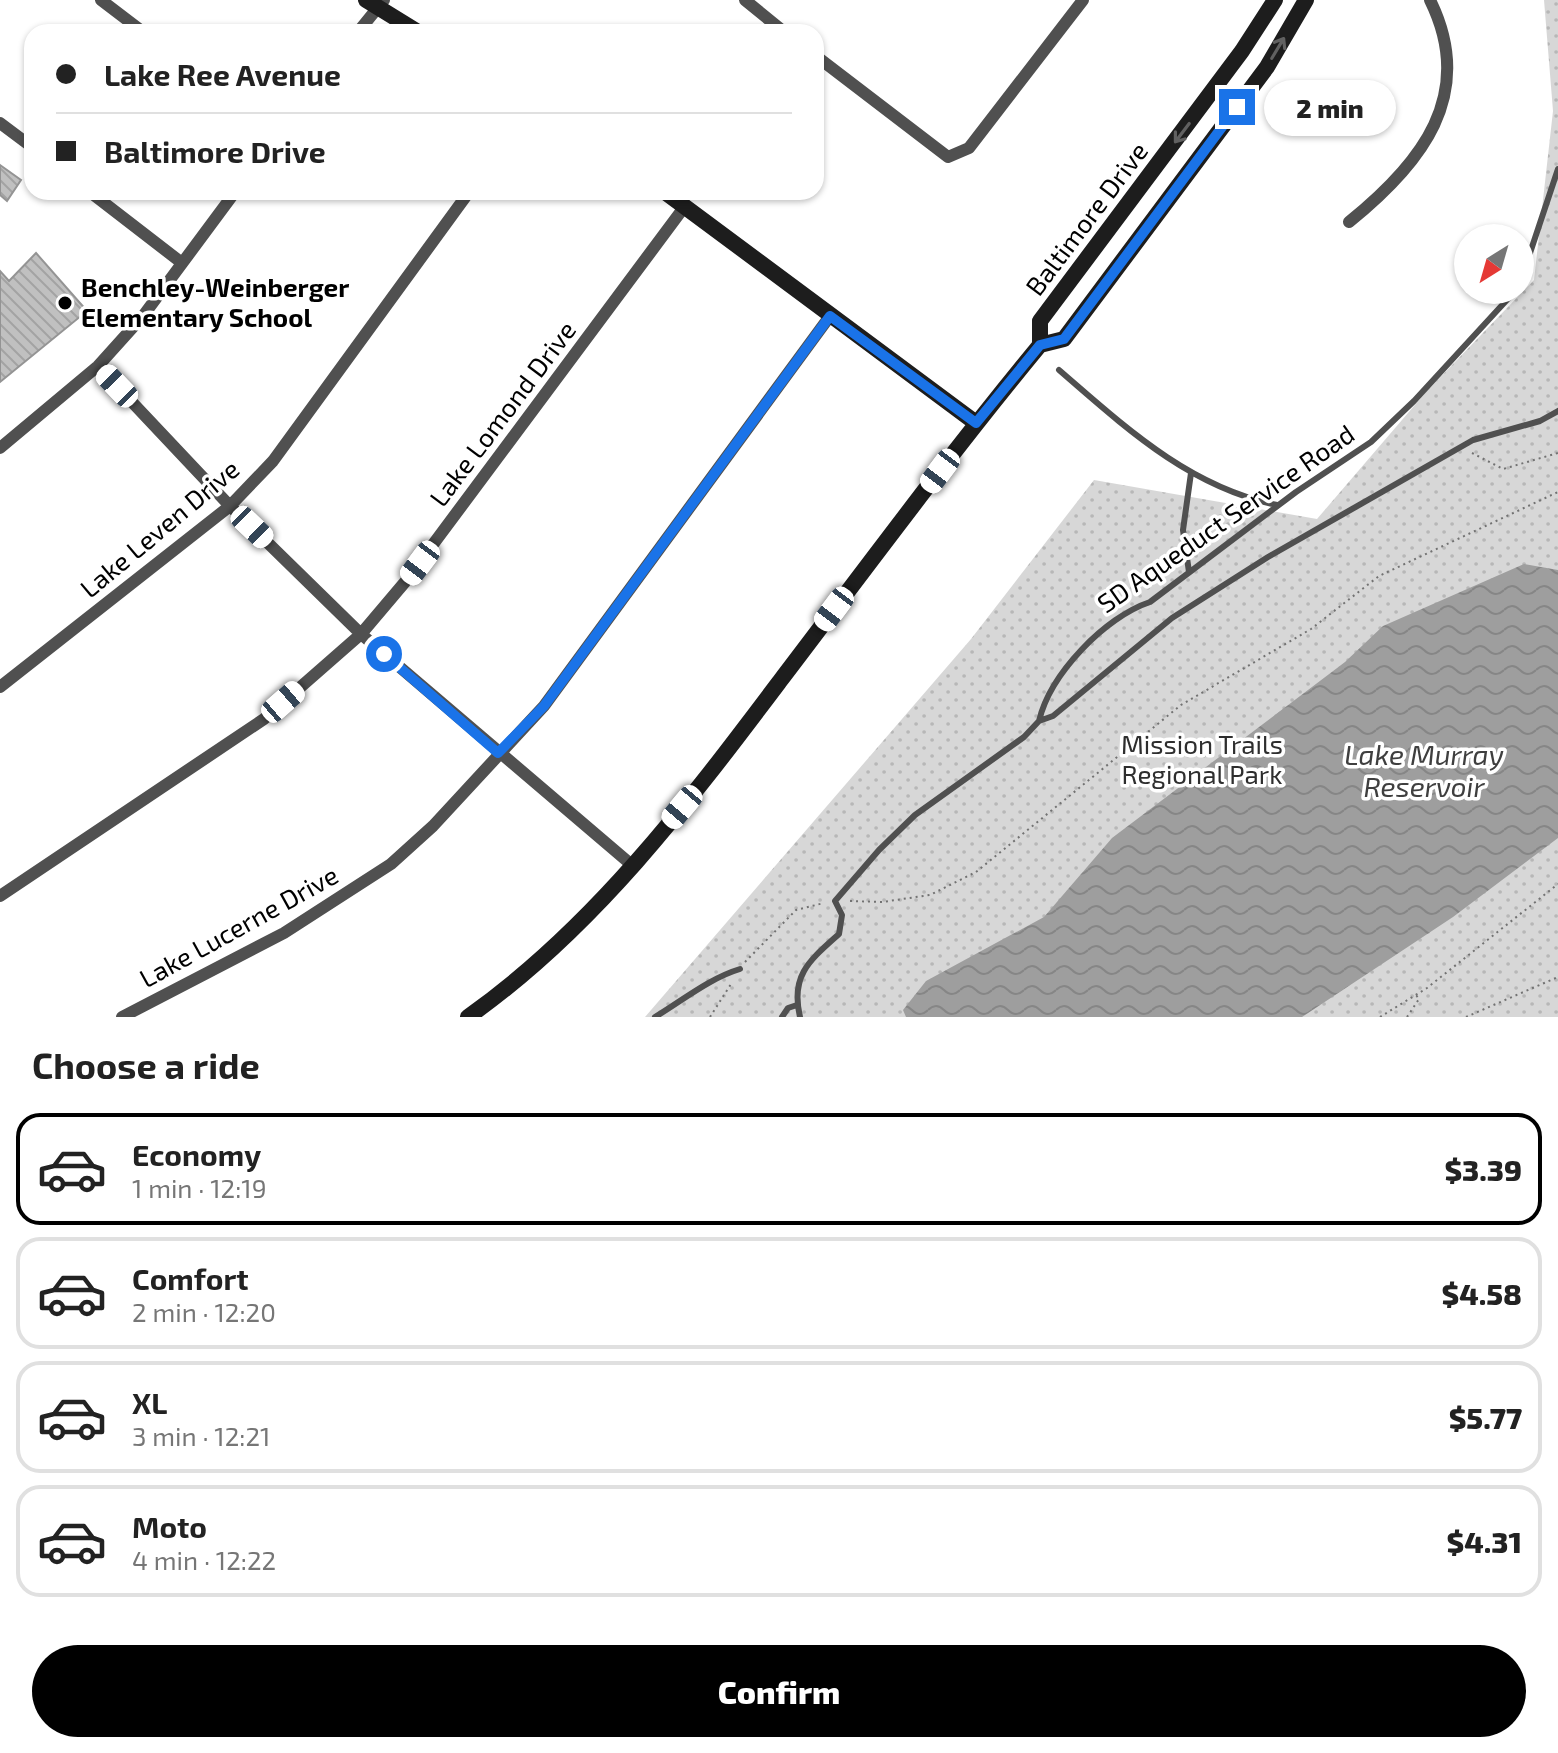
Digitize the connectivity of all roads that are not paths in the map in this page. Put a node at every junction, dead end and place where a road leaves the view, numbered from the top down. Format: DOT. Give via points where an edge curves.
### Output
graph roads {
  1 [pos="101,0"];
  2 [pos="745,0"];
  3 [pos="1083,0"];
  4 [pos="1275,0"];
  5 [pos="1306,0"];
  6 [pos="1430,0"];
  7 [pos="376,3"];
  8 [pos="132,24"];
  9 [pos="363,24"];
  10 [pos="406,24"];
  11 [pos="774,24"];
  12 [pos="824,62"];
  13 [pos="0,123"];
  14 [pos="24,141"];
  15 [pos="1558,169"];
  16 [pos="100,200"];
  17 [pos="229,200"];
  18 [pos="463,200"];
  19 [pos="676,200"];
  20 [pos="685,206"];
  21 [pos="1349,222"];
  22 [pos="1534,250"];
  23 [pos="182,263"];
  24 [pos="1503,304"];
  25 [pos="830,316"];
  26 [pos="1040,345"];
  27 [pos="98,366"];
  28 [pos="1059,370"];
  29 [pos="1558,411"];
  30 [pos="976,423"];
  31 [pos="0,448"];
  32 [pos="1191,473"];
  33 [pos="1277,505"];
  34 [pos="230,506"];
  35 [pos="1189,572"];
  36 [pos="361,634"];
  37 [pos="0,687"];
  38 [pos="1039,721"];
  39 [pos="498,753"];
  40 [pos="633,866"];
  41 [pos="0,896"];
  42 [pos="740,969"];
  43 [pos="797,1005"];
  44 [pos="122,1017"];
  45 [pos="468,1017"];
  46 [pos="655,1017"];
  47 [pos="782,1017"];
  48 [pos="800,1017"];
  1 -- 8 [label="street"];
  2 -- 11 [label="street"];
  3 -- 12 [label="street" via="969,148 948,157"];
  4 -- 26 [label="main road, Baltimore Drive, one-way" via="1040,321"];
  26 -- 5 [label="main road, Baltimore Drive, one-way" via="1064,339 1267,67"];
  6 -- 21 [label="street" via="1441,23 1448,64 1440,119 1390,188"];
  7 -- 9 [label="street"];
  7 -- 10 [label="main road"];
  13 -- 14 [label="street"];
  15 -- 22 [label="lane"];
  16 -- 23 [label="street"];
  17 -- 23 [label="street"];
  18 -- 34 [label="street, Lake Leven Drive" via="273,461"];
  19 -- 20 [label="main road"];
  20 -- 25 [label="main road"];
  20 -- 36 [label="street, Lake Lomond Drive"];
  23 -- 27 [label="street"];
  24 -- 33 [label="lane, SD Aqueduct Service Road" via="1371,442"];
  25 -- 30 [label="main road"];
  25 -- 39 [label="street, Lake Lucerne Drive" via="544,706"];
  26 -- 30 [label="main road"];
  27 -- 31 [label="street"];
  27 -- 34 [label="street"];
  28 -- 32 [label="lane" via="1121,424"];
  29 -- 38 [label="lane, SD Aqueduct Service Road" via="1473,440 1268,557 1172,618 1053,716"];
  30 -- 40 [label="main road" via="699,788"];
  32 -- 33 [label="lane" via="1239,497"];
  32 -- 35 [label="lane" via="1183,530"];
  33 -- 35 [label="lane, SD Aqueduct Service Road"];
  34 -- 36 [label="street"];
  34 -- 37 [label="street, Lake Leven Drive"];
  35 -- 38 [label="lane, SD Aqueduct Service Road" via="1102,630 1056,683"];
  36 -- 39 [label="street"];
  36 -- 41 [label="street, Lake Lomond Drive" via="264,719"];
  38 -- 43 [label="lane, SD Aqueduct Service Road" via="915,815 835,901 842,915 839,934 813,955 796,983"];
  39 -- 40 [label="street"];
  39 -- 44 [label="street, Lake Lucerne Drive" via="391,864 284,933"];
  40 -- 45 [label="main road" via="580,923"];
  42 -- 46 [label="lane"];
  43 -- 47 [label="lane"];
  43 -- 48 [label="lane"];
}
